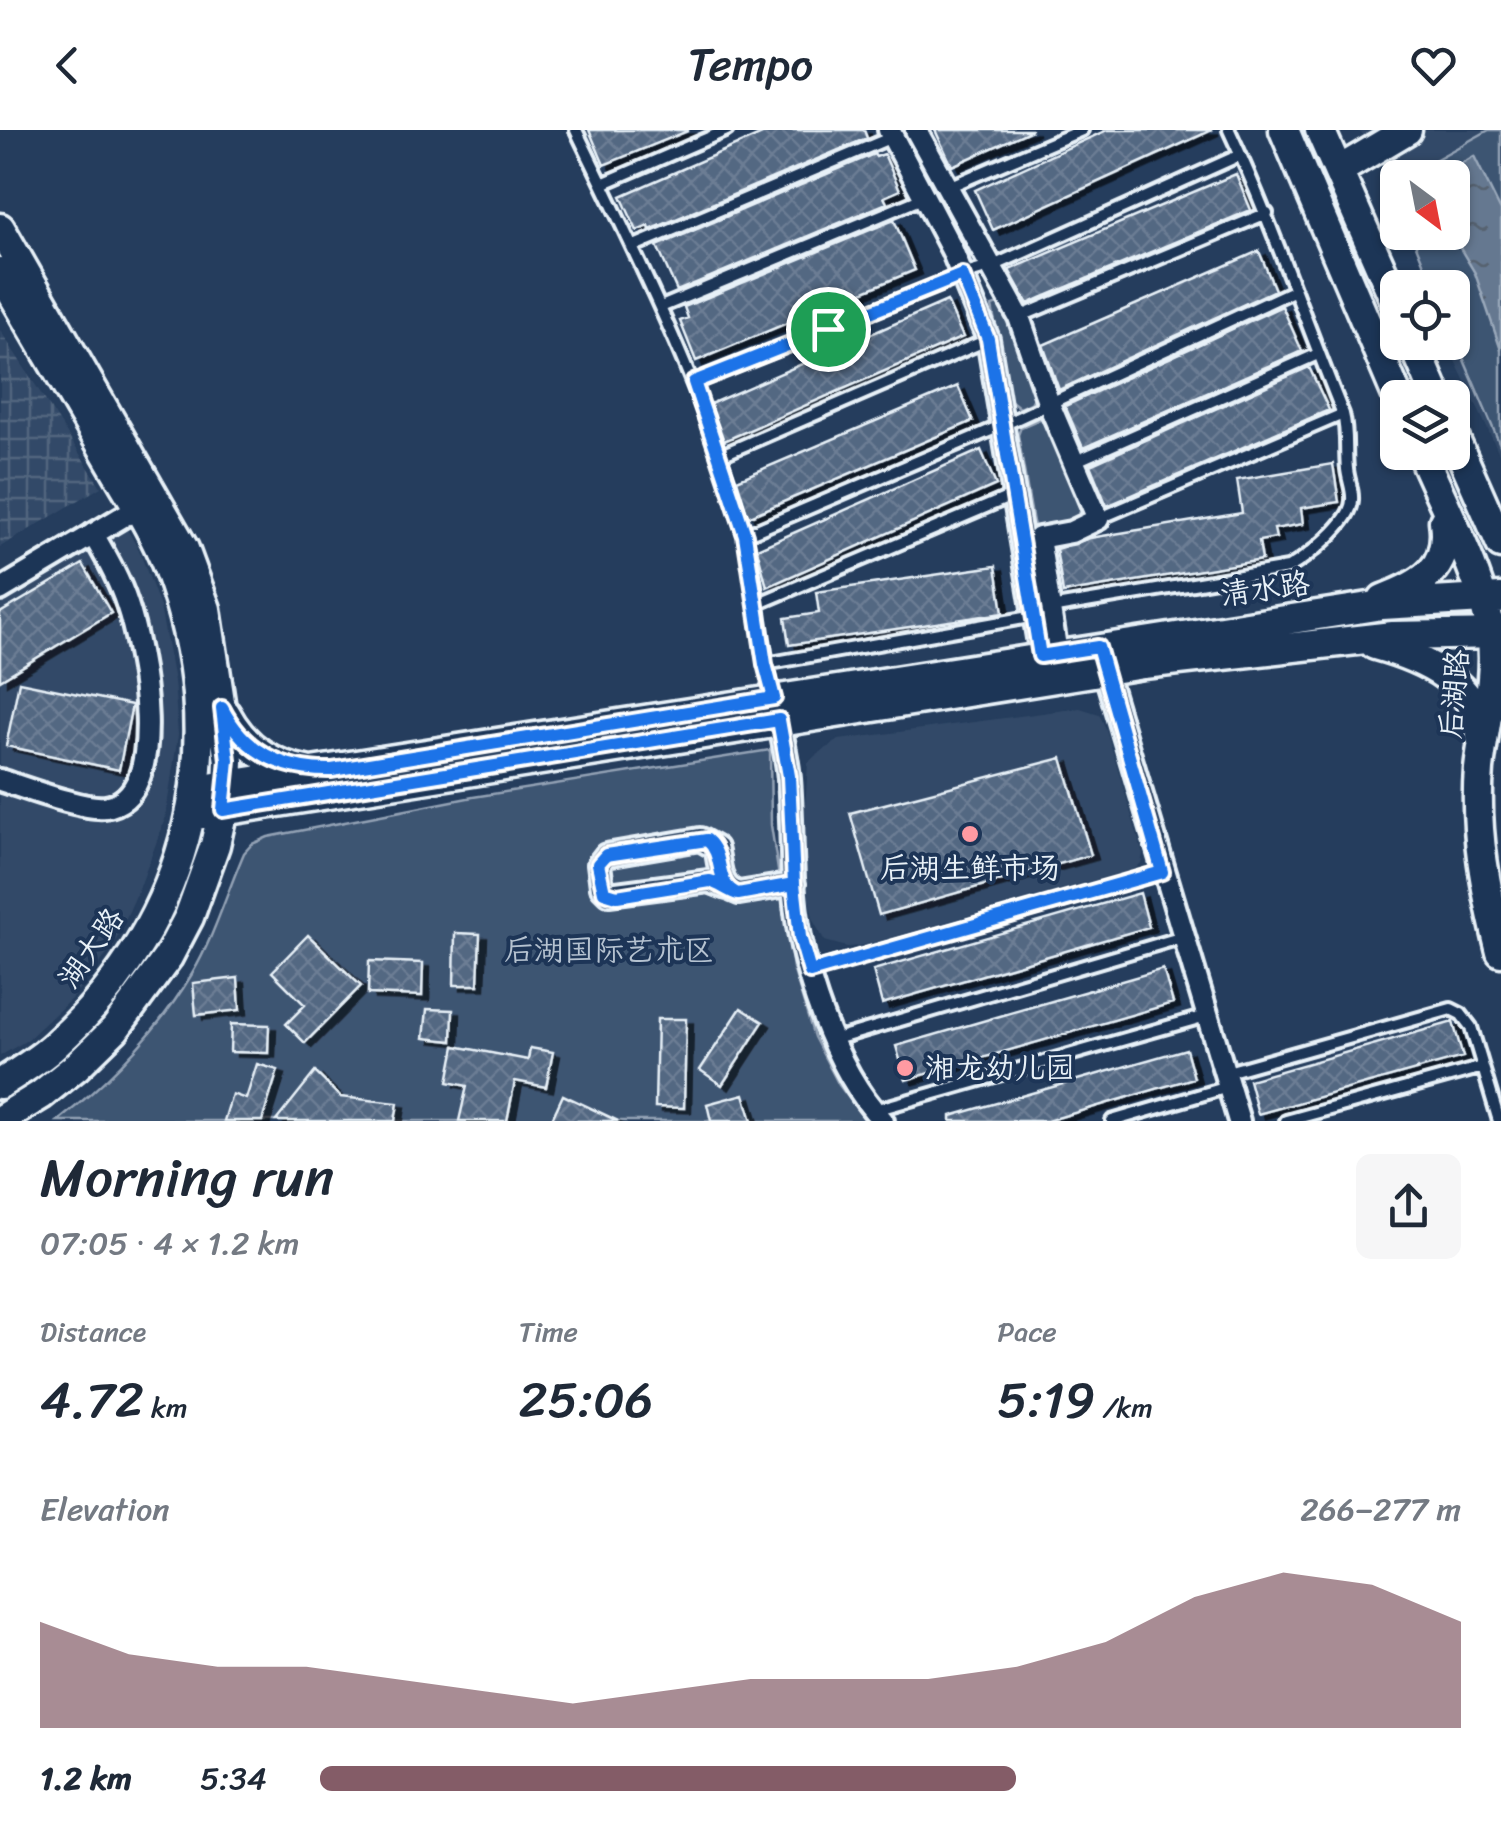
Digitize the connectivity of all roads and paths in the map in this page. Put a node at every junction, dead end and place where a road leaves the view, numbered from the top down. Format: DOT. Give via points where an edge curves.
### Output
graph roads {
  1 [pos="576,130"];
  2 [pos="727,130"];
  3 [pos="916,130"];
  4 [pos="1082,130"];
  5 [pos="1228,130"];
  6 [pos="1284,130"];
  7 [pos="1320,130"];
  8 [pos="1407,130"];
  9 [pos="891,133"];
  10 [pos="1240,155"];
  11 [pos="1338,171"];
  12 [pos="602,184"];
  13 [pos="948,186"];
  14 [pos="926,196"];
  15 [pos="1267,213"];
  16 [pos="0,228"];
  17 [pos="634,246"];
  18 [pos="992,266"];
  19 [pos="1382,270"];
  20 [pos="0,272"];
  21 [pos="962,275"];
  22 [pos="1292,291"];
  23 [pos="661,306"];
  24 [pos="1019,317"];
  25 [pos="988,339"];
  26 [pos="1318,354"];
  27 [pos="1390,380"];
  28 [pos="694,382"];
  29 [pos="1049,404"];
  30 [pos="1343,414"];
  31 [pos="1002,425"];
  32 [pos="719,456"];
  33 [pos="1074,462"];
  34 [pos="1429,470"];
  35 [pos="1468,470"];
  36 [pos="1470,474"];
  37 [pos="1437,490"];
  38 [pos="1015,495"];
  39 [pos="138,508"];
  40 [pos="1501,516"];
  41 [pos="1098,519"];
  42 [pos="94,534"];
  43 [pos="745,535"];
  44 [pos="1501,544"];
  45 [pos="0,590"];
  46 [pos="1492,599"];
  47 [pos="758,604"];
  48 [pos="1354,609"];
  49 [pos="1042,612"];
  50 [pos="1496,633"];
  51 [pos="1334,642"];
  52 [pos="1049,655"];
  53 [pos="1101,658"];
  54 [pos="765,664"];
  55 [pos="222,708"];
  56 [pos="776,710"];
  57 [pos="1482,753"];
  58 [pos="332,770"];
  59 [pos="0,780"];
  60 [pos="225,798"];
  61 [pos="270,802"];
  62 [pos="193,803"];
  63 [pos="216,844"];
  64 [pos="1162,872"];
  65 [pos="794,884"];
  66 [pos="727,888"];
  67 [pos="1183,937"];
  68 [pos="1501,952"];
  69 [pos="810,972"];
  70 [pos="1206,1016"];
  71 [pos="832,1040"];
  72 [pos="1483,1066"];
  73 [pos="1225,1080"];
  74 [pos="0,1084"];
  75 [pos="878,1116"];
  76 [pos="0,1120"];
  77 [pos="1112,1121"];
  78 [pos="1239,1121"];
  79 [pos="1286,1121"];
  80 [pos="1499,1121"];
  1 -- 12 [label="lane"];
  2 -- 12 [label="lane"];
  3 -- 13 [label="street"];
  4 -- 13 [label="lane"];
  5 -- 10 [label="lane"];
  6 -- 27 [label="main road"];
  7 -- 11 [label="main road"];
  8 -- 11 [label="main road"];
  9 -- 14 [label="street"];
  9 -- 17 [label="lane"];
  10 -- 15 [label="lane"];
  10 -- 18 [label="lane"];
  11 -- 19 [label="main road"];
  12 -- 17 [label="lane"];
  13 -- 18 [label="street"];
  14 -- 21 [label="street"];
  14 -- 23 [label="lane"];
  15 -- 22 [label="lane"];
  15 -- 24 [label="lane"];
  16 -- 55 [label="main road" via="184,549 206,608"];
  17 -- 23 [label="lane"];
  18 -- 21 [label="lane"];
  18 -- 24 [label="street"];
  20 -- 39 [label="main road, 湖大路"];
  21 -- 25 [label="street"];
  21 -- 28 [label="lane"];
  22 -- 26 [label="lane"];
  22 -- 29 [label="lane"];
  23 -- 28 [label="lane"];
  24 -- 29 [label="street"];
  25 -- 31 [label="street"];
  25 -- 32 [label="lane"];
  26 -- 30 [label="lane"];
  26 -- 33 [label="lane"];
  28 -- 32 [label="lane"];
  29 -- 31 [label="lane"];
  29 -- 33 [label="street"];
  30 -- 41 [label="lane"];
  30 -- 49 [label="lane" via="1351,508 1302,560 1270,574"];
  31 -- 38 [label="street"];
  31 -- 43 [label="lane"];
  32 -- 43 [label="lane"];
  33 -- 41 [label="street"];
  34 -- 37 [label="main road, 后湖路"];
  35 -- 36 [label="main road"];
  36 -- 40 [label="main road"];
  36 -- 44 [label="main road"];
  37 -- 46 [label="main road, 后湖路"];
  37 -- 48 [label="main road" via="1447,542 1442,559 1407,590"];
  38 -- 47 [label="lane"];
  38 -- 49 [label="street"];
  39 -- 42 [label="street"];
  39 -- 62 [label="main road, 湖大路" via="166,564 193,659 201,731"];
  41 -- 49 [label="street" via="1039,538"];
  42 -- 45 [label="street"];
  42 -- 59 [label="street" via="122,592 140,657 146,708 141,775 126,796 106,807"];
  43 -- 47 [label="lane"];
  46 -- 48 [label="main road, 清水路"];
  46 -- 50 [label="main road, 后湖路"];
  47 -- 54 [label="lane"];
  48 -- 53 [label="main road, 清水路"];
  49 -- 52 [label="street"];
  49 -- 54 [label="lane"];
  50 -- 51 [label="main road"];
  50 -- 57 [label="main road, 后湖路"];
  51 -- 53 [label="main road"];
  51 -- 57 [label="main road" via="1374,644 1440,669 1474,710"];
  52 -- 53 [label="main road, 清水路"];
  52 -- 56 [label="main road, 清水路"];
  53 -- 56 [label="main road"];
  53 -- 64 [label="street"];
  54 -- 56 [label="lane"];
  55 -- 58 [label="main road" via="256,752 291,768"];
  55 -- 60 [label="main road"];
  56 -- 58 [label="main road"];
  56 -- 61 [label="main road"];
  56 -- 65 [label="street" via="789,776"];
  57 -- 68 [label="main road, 后湖路" via="1478,829"];
  58 -- 60 [label="main road"];
  60 -- 61 [label="main road"];
  60 -- 62 [label="main road"];
  60 -- 63 [label="main road"];
  61 -- 63 [label="main road" via="238,814"];
  62 -- 74 [label="main road, 湖大路" via="182,850 147,929 108,990 54,1046"];
  63 -- 76 [label="main road" via="189,917 142,996 77,1066"];
  64 -- 67 [label="street"];
  64 -- 69 [label="lane"];
  65 -- 66 [label="street" via="738,894"];
  65 -- 69 [label="street"];
  66 -- 66 [label="street" via="716,848 707,840 606,855 598,864 609,894 710,881"];
  67 -- 70 [label="street"];
  67 -- 71 [label="lane"];
  69 -- 71 [label="street"];
  70 -- 73 [label="street"];
  70 -- 75 [label="lane"];
  71 -- 75 [label="street"];
  72 -- 73 [label="lane" via="1471,1027 1451,1009"];
  72 -- 79 [label="lane"];
  72 -- 80 [label="lane"];
  73 -- 77 [label="lane"];
  73 -- 78 [label="street"];
}
